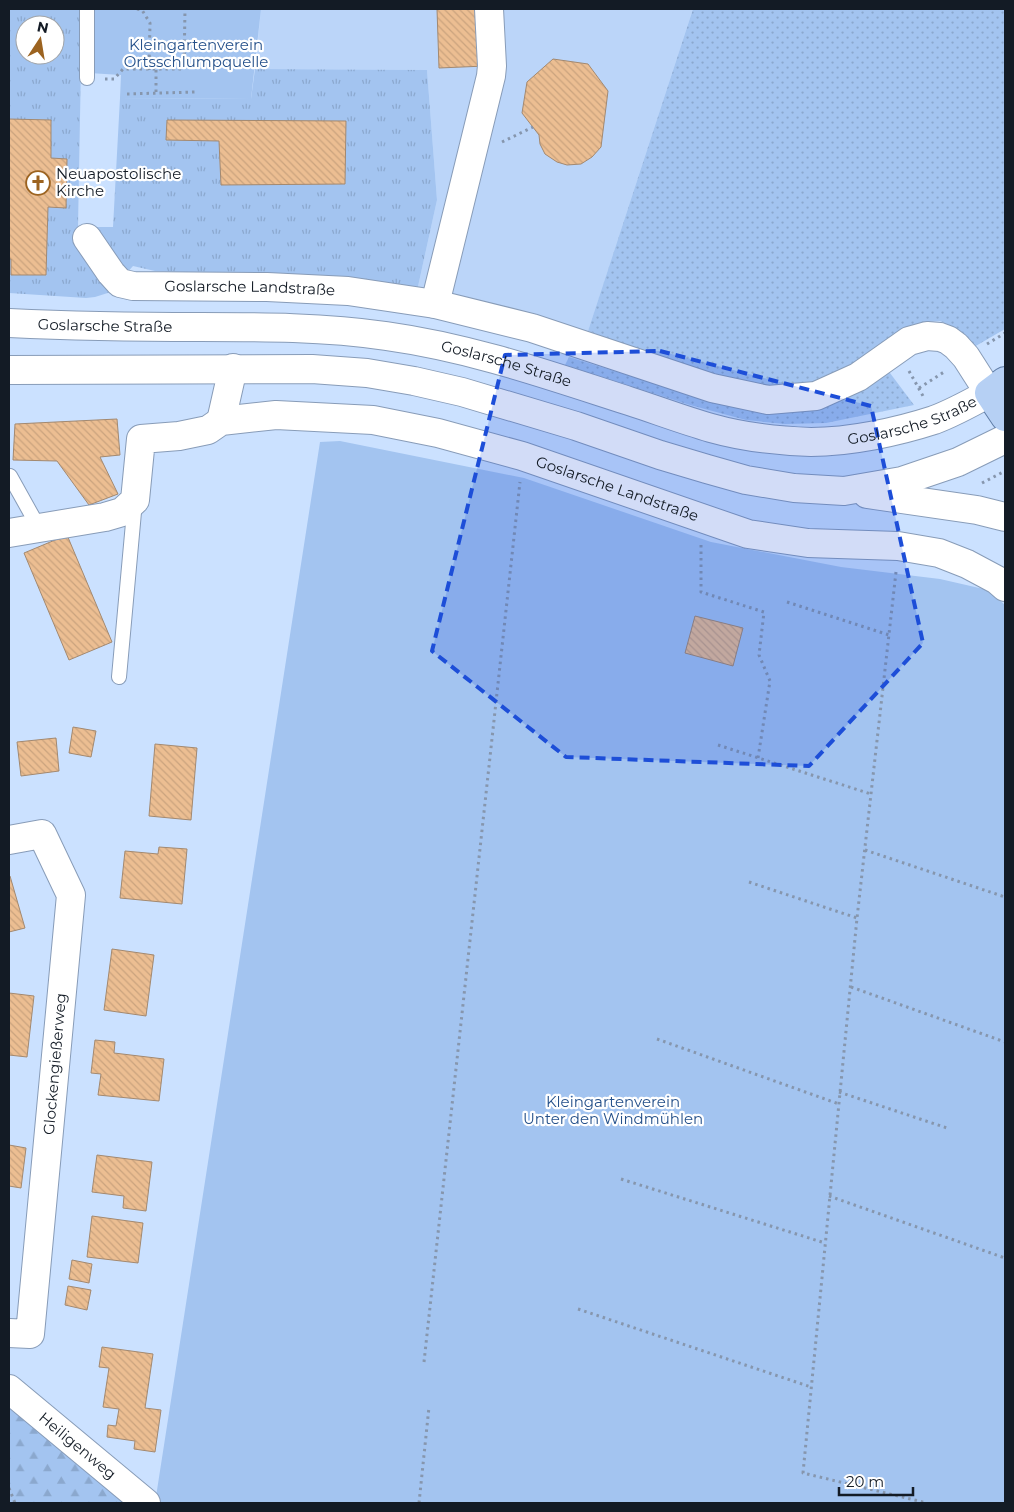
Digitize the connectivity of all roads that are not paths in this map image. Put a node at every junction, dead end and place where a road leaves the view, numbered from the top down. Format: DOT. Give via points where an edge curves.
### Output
graph roads {
  1 [pos="87,9"];
  2 [pos="489,9"];
  3 [pos="87,78"];
  4 [pos="87,238"];
  5 [pos="435,304"];
  6 [pos="9,323"];
  7 [pos="9,354"];
  8 [pos="233,368"];
  9 [pos="9,370"];
  10 [pos="77,370"];
  11 [pos="997,387"];
  12 [pos="1005,417"];
  13 [pos="221,421"];
  14 [pos="1005,439"];
  15 [pos="10,476"];
  16 [pos="844,491"];
  17 [pos="135,500"];
  18 [pos="1005,517"];
  19 [pos="39,528"];
  20 [pos="9,533"];
  21 [pos="1005,587"];
  22 [pos="119,677"];
  23 [pos="9,840"];
  24 [pos="19,1333"];
  25 [pos="9,1389"];
  26 [pos="146,1503"];
  1 -- 3 [label="lane"];
  2 -- 5 [label="street" via="491,76"];
  4 -- 5 [label="street, Goslarsche Landstraße" via="120,283 133,286 348,291"];
  5 -- 11 [label="street, Goslarsche Landstraße" via="532,328 712,388 768,400 816,396 858,377 909,341 927,336 948,340"];
  6 -- 11 [label="street, Goslarsche Straße" via="328,329 428,342 521,366 712,428 778,440 813,442 877,435 935,420"];
  7 -- 10 [label="street" via="41,357"];
  8 -- 10 [label="street"];
  8 -- 13 [label="street"];
  8 -- 16 [label="street" via="312,369 414,381 522,409 746,480 794,488"];
  9 -- 10 [label="street"];
  11 -- 12 [label="main road"];
  13 -- 17 [label="street, Goslarsche Landstraße" via="208,430 141,439"];
  13 -- 21 [label="street, Goslarsche Landstraße" via="276,415 374,420 438,433 522,456 748,534 808,544 898,546 939,553 975,568"];
  14 -- 16 [label="street" via="958,462 902,481"];
  15 -- 19 [label="lane"];
  16 -- 18 [label="street"];
  17 -- 19 [label="street" via="122,512 105,517"];
  17 -- 22 [label="lane"];
  19 -- 20 [label="street"];
  23 -- 24 [label="street, Glockengießerweg" via="42,834 71,896"];
  25 -- 26 [label="street, Heiligenweg"];
}
